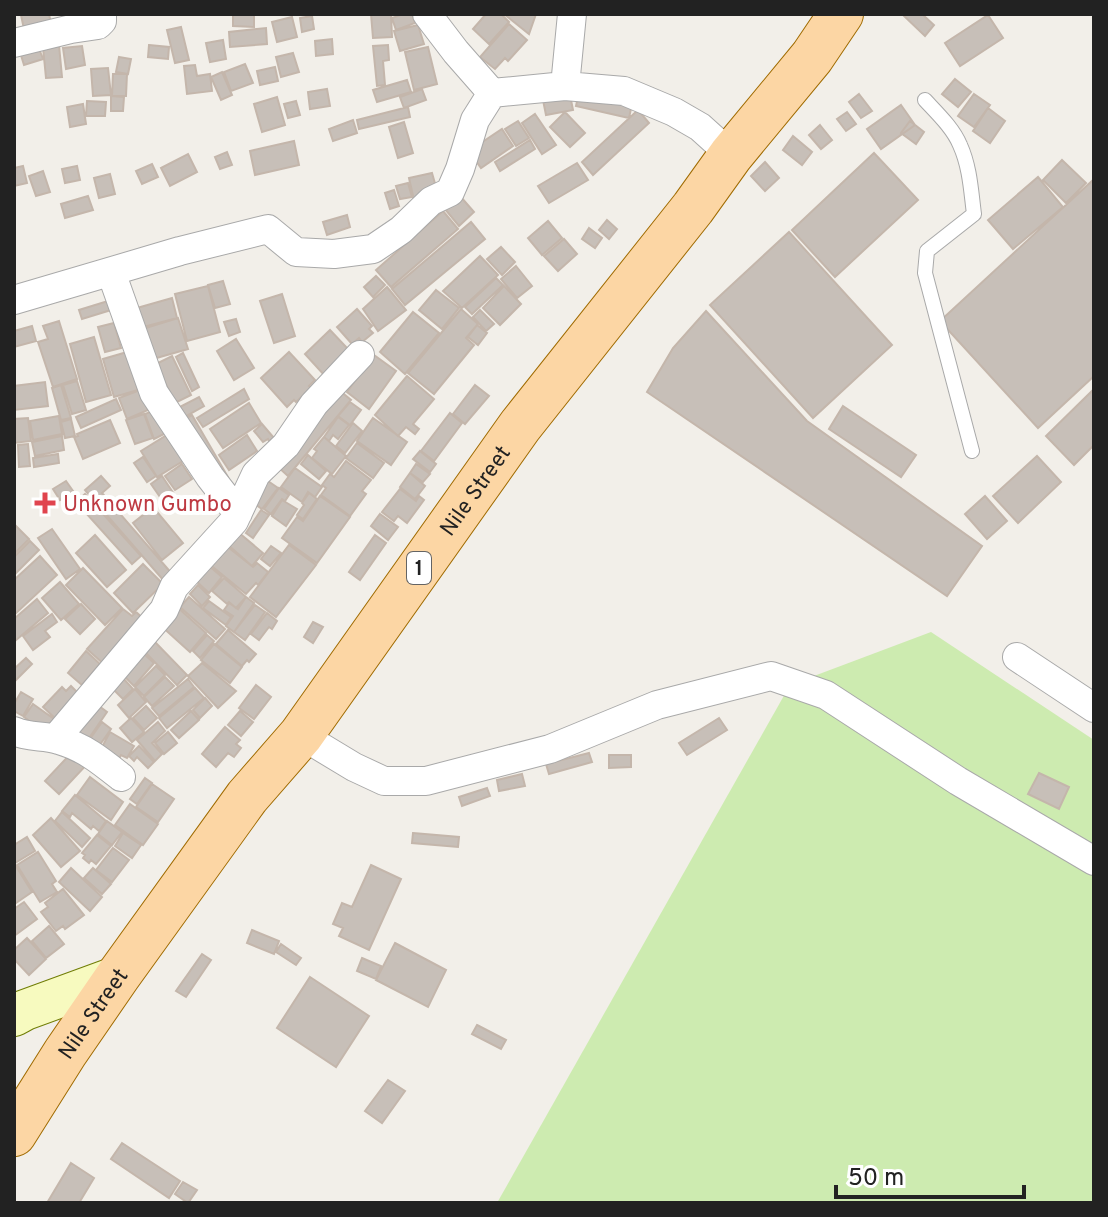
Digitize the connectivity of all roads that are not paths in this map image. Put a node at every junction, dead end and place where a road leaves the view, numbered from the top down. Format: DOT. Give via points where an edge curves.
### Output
graph roads {
  1 [pos="102,14"];
  2 [pos="427,14"];
  3 [pos="572,14"];
  4 [pos="841,14"];
  5 [pos="14,43"];
  6 [pos="565,86"];
  7 [pos="492,93"];
  8 [pos="925,100"];
  9 [pos="731,155"];
  10 [pos="111,272"];
  11 [pos="14,300"];
  12 [pos="360,355"];
  13 [pos="972,451"];
  14 [pos="238,513"];
  15 [pos="1017,657"];
  16 [pos="1094,708"];
  17 [pos="14,731"];
  18 [pos="301,735"];
  19 [pos="56,738"];
  20 [pos="121,777"];
  21 [pos="1094,861"];
  22 [pos="118,976"];
  23 [pos="14,1016"];
  24 [pos="14,1134"];
  1 -- 5 [label="street" via="98,25"];
  2 -- 7 [label="street"];
  3 -- 6 [label="street"];
  4 -- 9 [label="main road, Nile Street / 1"];
  6 -- 7 [label="street"];
  6 -- 9 [label="street" via="624,91 700,127"];
  7 -- 10 [label="street" via="475,120 450,192 431,201 373,249 296,252 268,229"];
  8 -- 13 [label="lane" via="960,143 969,172 974,214 927,251 925,273"];
  9 -- 18 [label="main road, Nile Street / 1" via="520,426"];
  10 -- 11 [label="street"];
  10 -- 14 [label="street" via="154,393"];
  12 -- 14 [label="street" via="256,474"];
  14 -- 19 [label="street"];
  15 -- 16 [label="street"];
  17 -- 19 [label="street"];
  18 -- 21 [label="street" via="384,781 426,781 550,749 657,705 771,676 826,695"];
  18 -- 22 [label="main road, Nile Street / 1" via="247,797"];
  19 -- 20 [label="street" via="86,750"];
  22 -- 23 [label="main road"];
  22 -- 24 [label="main road, Nile Street / 1"];
}
